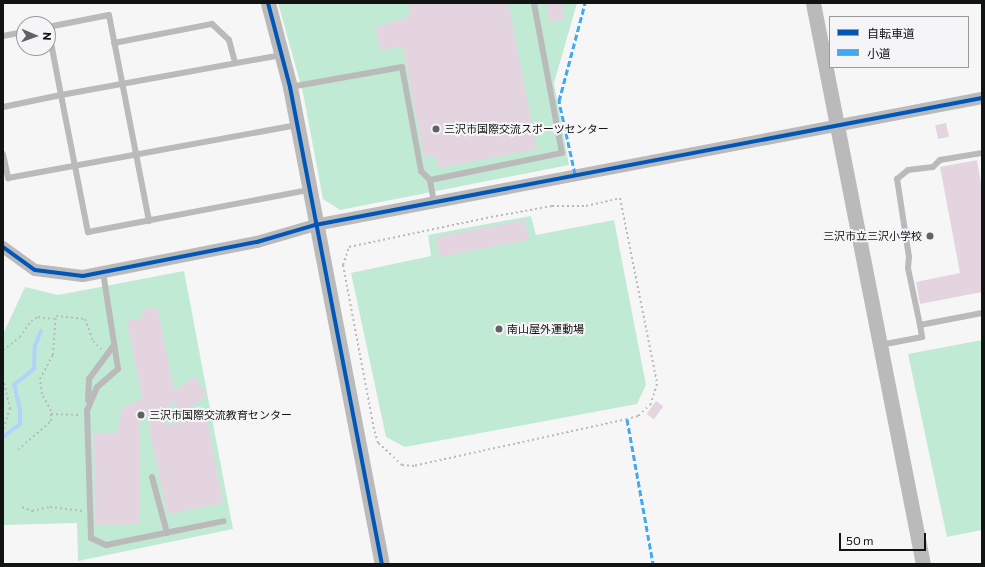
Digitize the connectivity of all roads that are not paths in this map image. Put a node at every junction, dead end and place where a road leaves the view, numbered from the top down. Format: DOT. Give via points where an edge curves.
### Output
graph roads {
  1 [pos="268,3"];
  2 [pos="534,3"];
  3 [pos="813,3"];
  4 [pos="56,25"];
  5 [pos="16,34"];
  6 [pos="3,36"];
  7 [pos="114,43"];
  8 [pos="282,55"];
  9 [pos="54,56"];
  10 [pos="235,63"];
  11 [pos="122,84"];
  12 [pos="290,87"];
  13 [pos="61,95"];
  14 [pos="982,98"];
  15 [pos="3,107"];
  16 [pos="836,123"];
  17 [pos="298,125"];
  18 [pos="982,153"];
  19 [pos="3,154"];
  20 [pos="136,154"];
  21 [pos="75,165"];
  22 [pos="430,180"];
  23 [pos="309,190"];
  24 [pos="434,203"];
  25 [pos="149,221"];
  26 [pos="315,225"];
  27 [pos="3,247"];
  28 [pos="103,272"];
  29 [pos="982,313"];
  30 [pos="920,325"];
  31 [pos="114,345"];
  32 [pos="880,345"];
  33 [pos="88,402"];
  34 [pos="152,478"];
  35 [pos="224,521"];
  36 [pos="167,532"];
  37 [pos="382,564"];
  38 [pos="923,564"];
  1 -- 8 [label="street"];
  2 -- 22 [label="lane" via="562,153"];
  3 -- 16 [label="street"];
  4 -- 7 [label="lane" via="108,15"];
  5 -- 6 [label="lane"];
  7 -- 10 [label="lane" via="212,24 229,40"];
  7 -- 11 [label="lane"];
  8 -- 10 [label="lane"];
  8 -- 12 [label="street"];
  9 -- 13 [label="lane"];
  10 -- 11 [label="lane"];
  11 -- 13 [label="lane"];
  11 -- 20 [label="lane"];
  12 -- 17 [label="street"];
  12 -- 22 [label="lane" via="402,67 420,171"];
  13 -- 15 [label="lane"];
  13 -- 21 [label="lane"];
  14 -- 16 [label="street"];
  16 -- 24 [label="street"];
  16 -- 32 [label="street"];
  17 -- 20 [label="lane"];
  17 -- 23 [label="street"];
  18 -- 30 [label="lane" via="940,160 933,167 908,170 897,179 909,257 908,268"];
  19 -- 21 [label="lane" via="8,178"];
  20 -- 21 [label="lane"];
  20 -- 25 [label="lane"];
  21 -- 25 [label="lane" via="88,232"];
  22 -- 24 [label="lane"];
  23 -- 25 [label="lane"];
  23 -- 26 [label="street"];
  24 -- 26 [label="street"];
  26 -- 28 [label="street" via="257,242"];
  26 -- 37 [label="street"];
  27 -- 28 [label="street" via="22,263 48,274 83,276"];
  28 -- 31 [label="lane"];
  29 -- 30 [label="lane"];
  30 -- 32 [label="lane" via="922,337"];
  31 -- 33 [label="lane" via="89,379"];
  31 -- 33 [label="lane" via="118,369 101,382"];
  32 -- 38 [label="street"];
  33 -- 36 [label="lane" via="88,511 91,538 101,544"];
  34 -- 36 [label="lane"];
  35 -- 36 [label="lane"];
}
